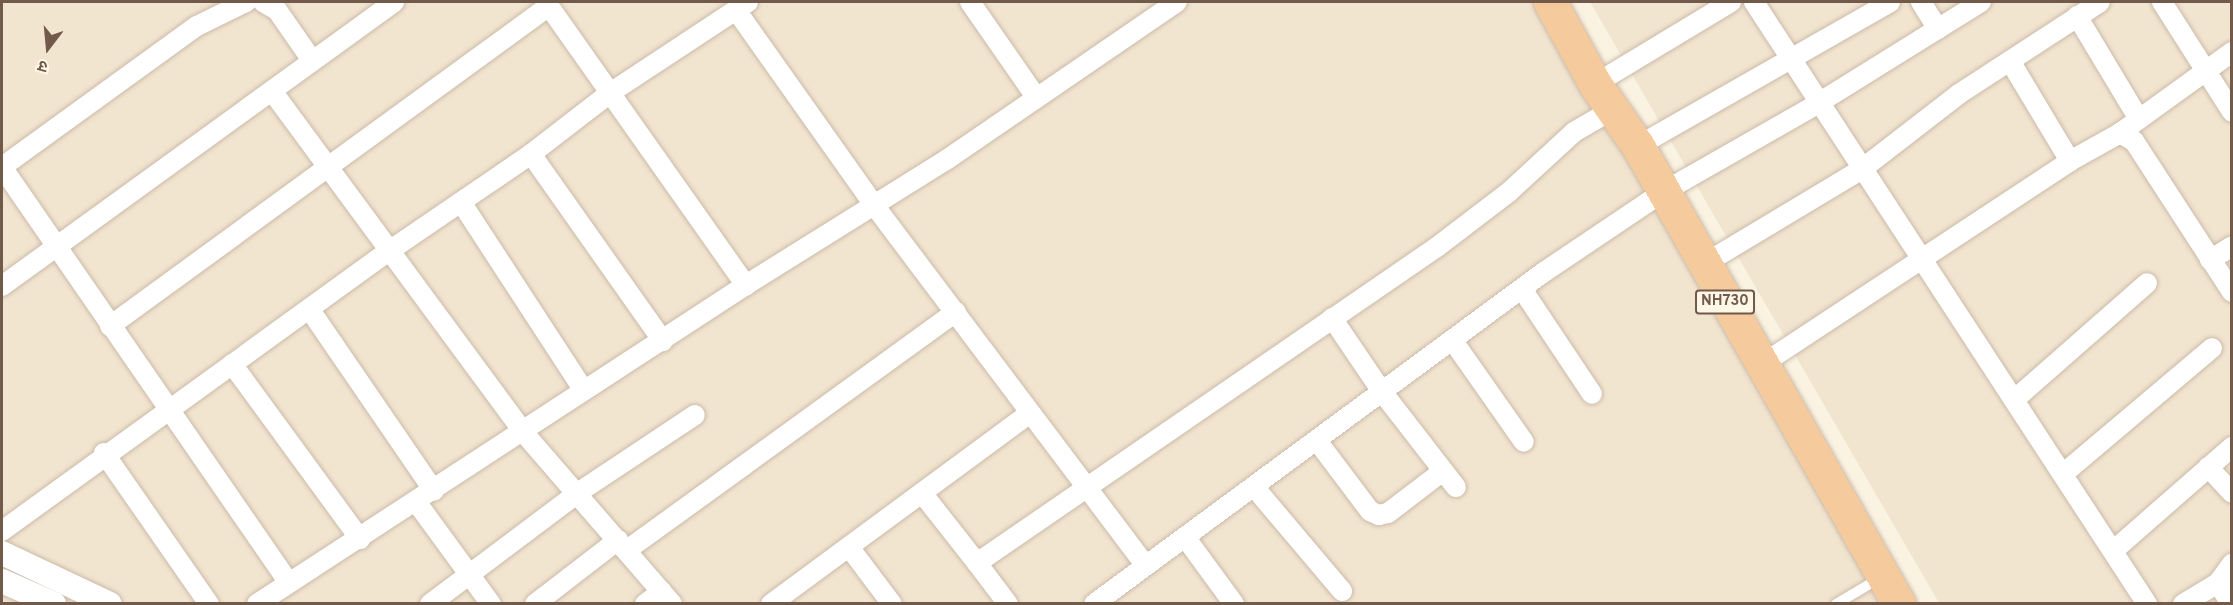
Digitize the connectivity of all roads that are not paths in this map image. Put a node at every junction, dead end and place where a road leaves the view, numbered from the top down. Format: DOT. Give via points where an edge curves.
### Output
graph roads {
  1 [pos="246,2"];
  2 [pos="263,2"];
  3 [pos="394,2"];
  4 [pos="1176,2"];
  5 [pos="1550,2"];
  6 [pos="1731,2"];
  7 [pos="1754,2"];
  8 [pos="1890,2"];
  9 [pos="1922,2"];
  10 [pos="1981,2"];
  11 [pos="2100,2"];
  12 [pos="2162,2"];
  13 [pos="973,3"];
  14 [pos="547,4"];
  15 [pos="742,6"];
  16 [pos="213,7"];
  17 [pos="2077,16"];
  18 [pos="1938,29"];
  19 [pos="2232,52"];
  20 [pos="311,59"];
  21 [pos="1791,61"];
  22 [pos="2010,61"];
  23 [pos="2204,71"];
  24 [pos="272,91"];
  25 [pos="610,93"];
  26 [pos="1605,96"];
  27 [pos="1036,97"];
  28 [pos="1817,104"];
  29 [pos="2232,112"];
  30 [pos="2139,119"];
  31 [pos="2120,133"];
  32 [pos="1638,146"];
  33 [pos="531,154"];
  34 [pos="2070,161"];
  35 [pos="326,165"];
  36 [pos="2,167"];
  37 [pos="1862,169"];
  38 [pos="1663,192"];
  39 [pos="461,202"];
  40 [pos="874,206"];
  41 [pos="2232,246"];
  42 [pos="55,248"];
  43 [pos="389,251"];
  44 [pos="1921,259"];
  45 [pos="2210,260"];
  46 [pos="1704,264"];
  47 [pos="2147,284"];
  48 [pos="746,285"];
  49 [pos="2,286"];
  50 [pos="1522,289"];
  51 [pos="2232,292"];
  52 [pos="310,310"];
  53 [pos="956,312"];
  54 [pos="1332,318"];
  55 [pos="110,326"];
  56 [pos="663,340"];
  57 [pos="1452,341"];
  58 [pos="2212,348"];
  59 [pos="232,364"];
  60 [pos="1761,365"];
  61 [pos="584,391"];
  62 [pos="1383,393"];
  63 [pos="1592,394"];
  64 [pos="2014,400"];
  65 [pos="167,409"];
  66 [pos="1030,413"];
  67 [pos="694,416"];
  68 [pos="525,433"];
  69 [pos="1318,442"];
  70 [pos="1524,442"];
  71 [pos="2232,447"];
  72 [pos="104,453"];
  73 [pos="2208,467"];
  74 [pos="1443,471"];
  75 [pos="2063,474"];
  76 [pos="1086,486"];
  77 [pos="1255,488"];
  78 [pos="1456,488"];
  79 [pos="434,491"];
  80 [pos="579,492"];
  81 [pos="922,493"];
  82 [pos="2232,493"];
  83 [pos="417,503"];
  84 [pos="2,531"];
  85 [pos="1185,537"];
  86 [pos="360,539"];
  87 [pos="623,545"];
  88 [pos="849,547"];
  89 [pos="2114,551"];
  90 [pos="2,553"];
  91 [pos="977,563"];
  92 [pos="2232,564"];
  93 [pos="1145,565"];
  94 [pos="470,574"];
  95 [pos="2,581"];
  96 [pos="290,583"];
  97 [pos="2218,583"];
  98 [pos="1891,590"];
  99 [pos="1342,591"];
  100 [pos="667,597"];
  101 [pos="1120,597"];
  102 [pos="778,602"];
  103 [pos="54,603"];
  104 [pos="110,603"];
  105 [pos="209,603"];
  106 [pos="257,603"];
  107 [pos="430,603"];
  108 [pos="491,603"];
  109 [pos="535,603"];
  110 [pos="645,603"];
  111 [pos="892,603"];
  112 [pos="1008,603"];
  113 [pos="1094,603"];
  114 [pos="1234,603"];
  115 [pos="1836,603"];
  116 [pos="2147,603"];
  117 [pos="2183,603"];
  118 [pos="2231,603"];
  1 -- 16 [label="street"];
  2 -- 20 [label="street" via="277,10"];
  3 -- 20 [label="street"];
  4 -- 27 [label="street"];
  5 -- 26 [label="highway, NH730"];
  6 -- 26 [label="street"];
  7 -- 21 [label="street"];
  8 -- 21 [label="street"];
  9 -- 18 [label="street"];
  10 -- 18 [label="street"];
  11 -- 17 [label="street"];
  12 -- 23 [label="street"];
  13 -- 27 [label="street"];
  14 -- 25 [label="street"];
  14 -- 35 [label="street"];
  15 -- 25 [label="street"];
  15 -- 40 [label="street"];
  16 -- 36 [label="street"];
  17 -- 22 [label="street"];
  17 -- 30 [label="street"];
  18 -- 28 [label="street"];
  19 -- 23 [label="street"];
  20 -- 24 [label="street"];
  21 -- 28 [label="street"];
  21 -- 32 [label="street"];
  22 -- 34 [label="street"];
  22 -- 37 [label="street"];
  23 -- 29 [label="street"];
  23 -- 30 [label="street"];
  24 -- 35 [label="street"];
  24 -- 42 [label="street"];
  25 -- 33 [label="street"];
  25 -- 48 [label="street"];
  26 -- 32 [label="highway, NH730"];
  26 -- 54 [label="street" via="1574,132 1509,192 1437,247"];
  27 -- 40 [label="street"];
  28 -- 37 [label="street"];
  28 -- 38 [label="street"];
  30 -- 31 [label="street"];
  31 -- 34 [label="street"];
  31 -- 45 [label="street" via="2134,141"];
  32 -- 38 [label="highway, NH730"];
  33 -- 39 [label="street"];
  33 -- 56 [label="street"];
  34 -- 44 [label="street"];
  35 -- 43 [label="street"];
  35 -- 55 [label="street"];
  36 -- 42 [label="street"];
  37 -- 44 [label="street"];
  37 -- 46 [label="street"];
  38 -- 46 [label="highway, NH730"];
  38 -- 50 [label="street"];
  39 -- 43 [label="street"];
  39 -- 61 [label="street"];
  40 -- 48 [label="street"];
  40 -- 53 [label="street"];
  41 -- 45 [label="street"];
  42 -- 49 [label="street"];
  42 -- 55 [label="street"];
  43 -- 52 [label="street"];
  43 -- 68 [label="street"];
  44 -- 60 [label="street"];
  44 -- 64 [label="street"];
  45 -- 51 [label="street"];
  46 -- 60 [label="highway, NH730"];
  47 -- 64 [label="street"];
  48 -- 56 [label="street"];
  50 -- 57 [label="street"];
  50 -- 63 [label="street"];
  52 -- 59 [label="street"];
  52 -- 79 [label="street"];
  53 -- 66 [label="street"];
  53 -- 87 [label="street"];
  54 -- 62 [label="street"];
  54 -- 76 [label="street"];
  55 -- 65 [label="street"];
  56 -- 61 [label="street"];
  57 -- 62 [label="street"];
  57 -- 70 [label="street"];
  58 -- 75 [label="street"];
  59 -- 65 [label="street"];
  59 -- 86 [label="street"];
  60 -- 98 [label="highway, NH730"];
  61 -- 68 [label="street"];
  62 -- 69 [label="street"];
  62 -- 74 [label="street"];
  64 -- 75 [label="street"];
  65 -- 72 [label="street"];
  65 -- 96 [label="street"];
  66 -- 76 [label="street"];
  66 -- 81 [label="street"];
  67 -- 80 [label="street"];
  68 -- 79 [label="street"];
  68 -- 80 [label="street"];
  69 -- 74 [label="street" via="1370,511 1379,515 1388,513"];
  69 -- 77 [label="street"];
  71 -- 73 [label="street"];
  72 -- 84 [label="street"];
  72 -- 105 [label="street"];
  73 -- 82 [label="street"];
  73 -- 89 [label="street"];
  74 -- 78 [label="street"];
  75 -- 89 [label="street"];
  76 -- 91 [label="street"];
  76 -- 93 [label="street"];
  77 -- 85 [label="street"];
  77 -- 99 [label="street"];
  79 -- 83 [label="street"];
  80 -- 87 [label="street"];
  80 -- 94 [label="street"];
  81 -- 88 [label="street"];
  81 -- 91 [label="street"];
  83 -- 86 [label="street"];
  83 -- 94 [label="street"];
  85 -- 93 [label="street"];
  85 -- 114 [label="street"];
  86 -- 96 [label="street"];
  87 -- 100 [label="street"];
  87 -- 109 [label="street"];
  88 -- 102 [label="street"];
  88 -- 111 [label="street"];
  89 -- 116 [label="street"];
  90 -- 104 [label="street"];
  91 -- 112 [label="street"];
  92 -- 97 [label="street"];
  93 -- 101 [label="street"];
  94 -- 107 [label="street"];
  94 -- 108 [label="street"];
  95 -- 103 [label="street"];
  96 -- 106 [label="street"];
  97 -- 117 [label="street"];
  97 -- 118 [label="street"];
  98 -- 115 [label="lane"];
  100 -- 110 [label="street"];
  101 -- 113 [label="street"];
}
